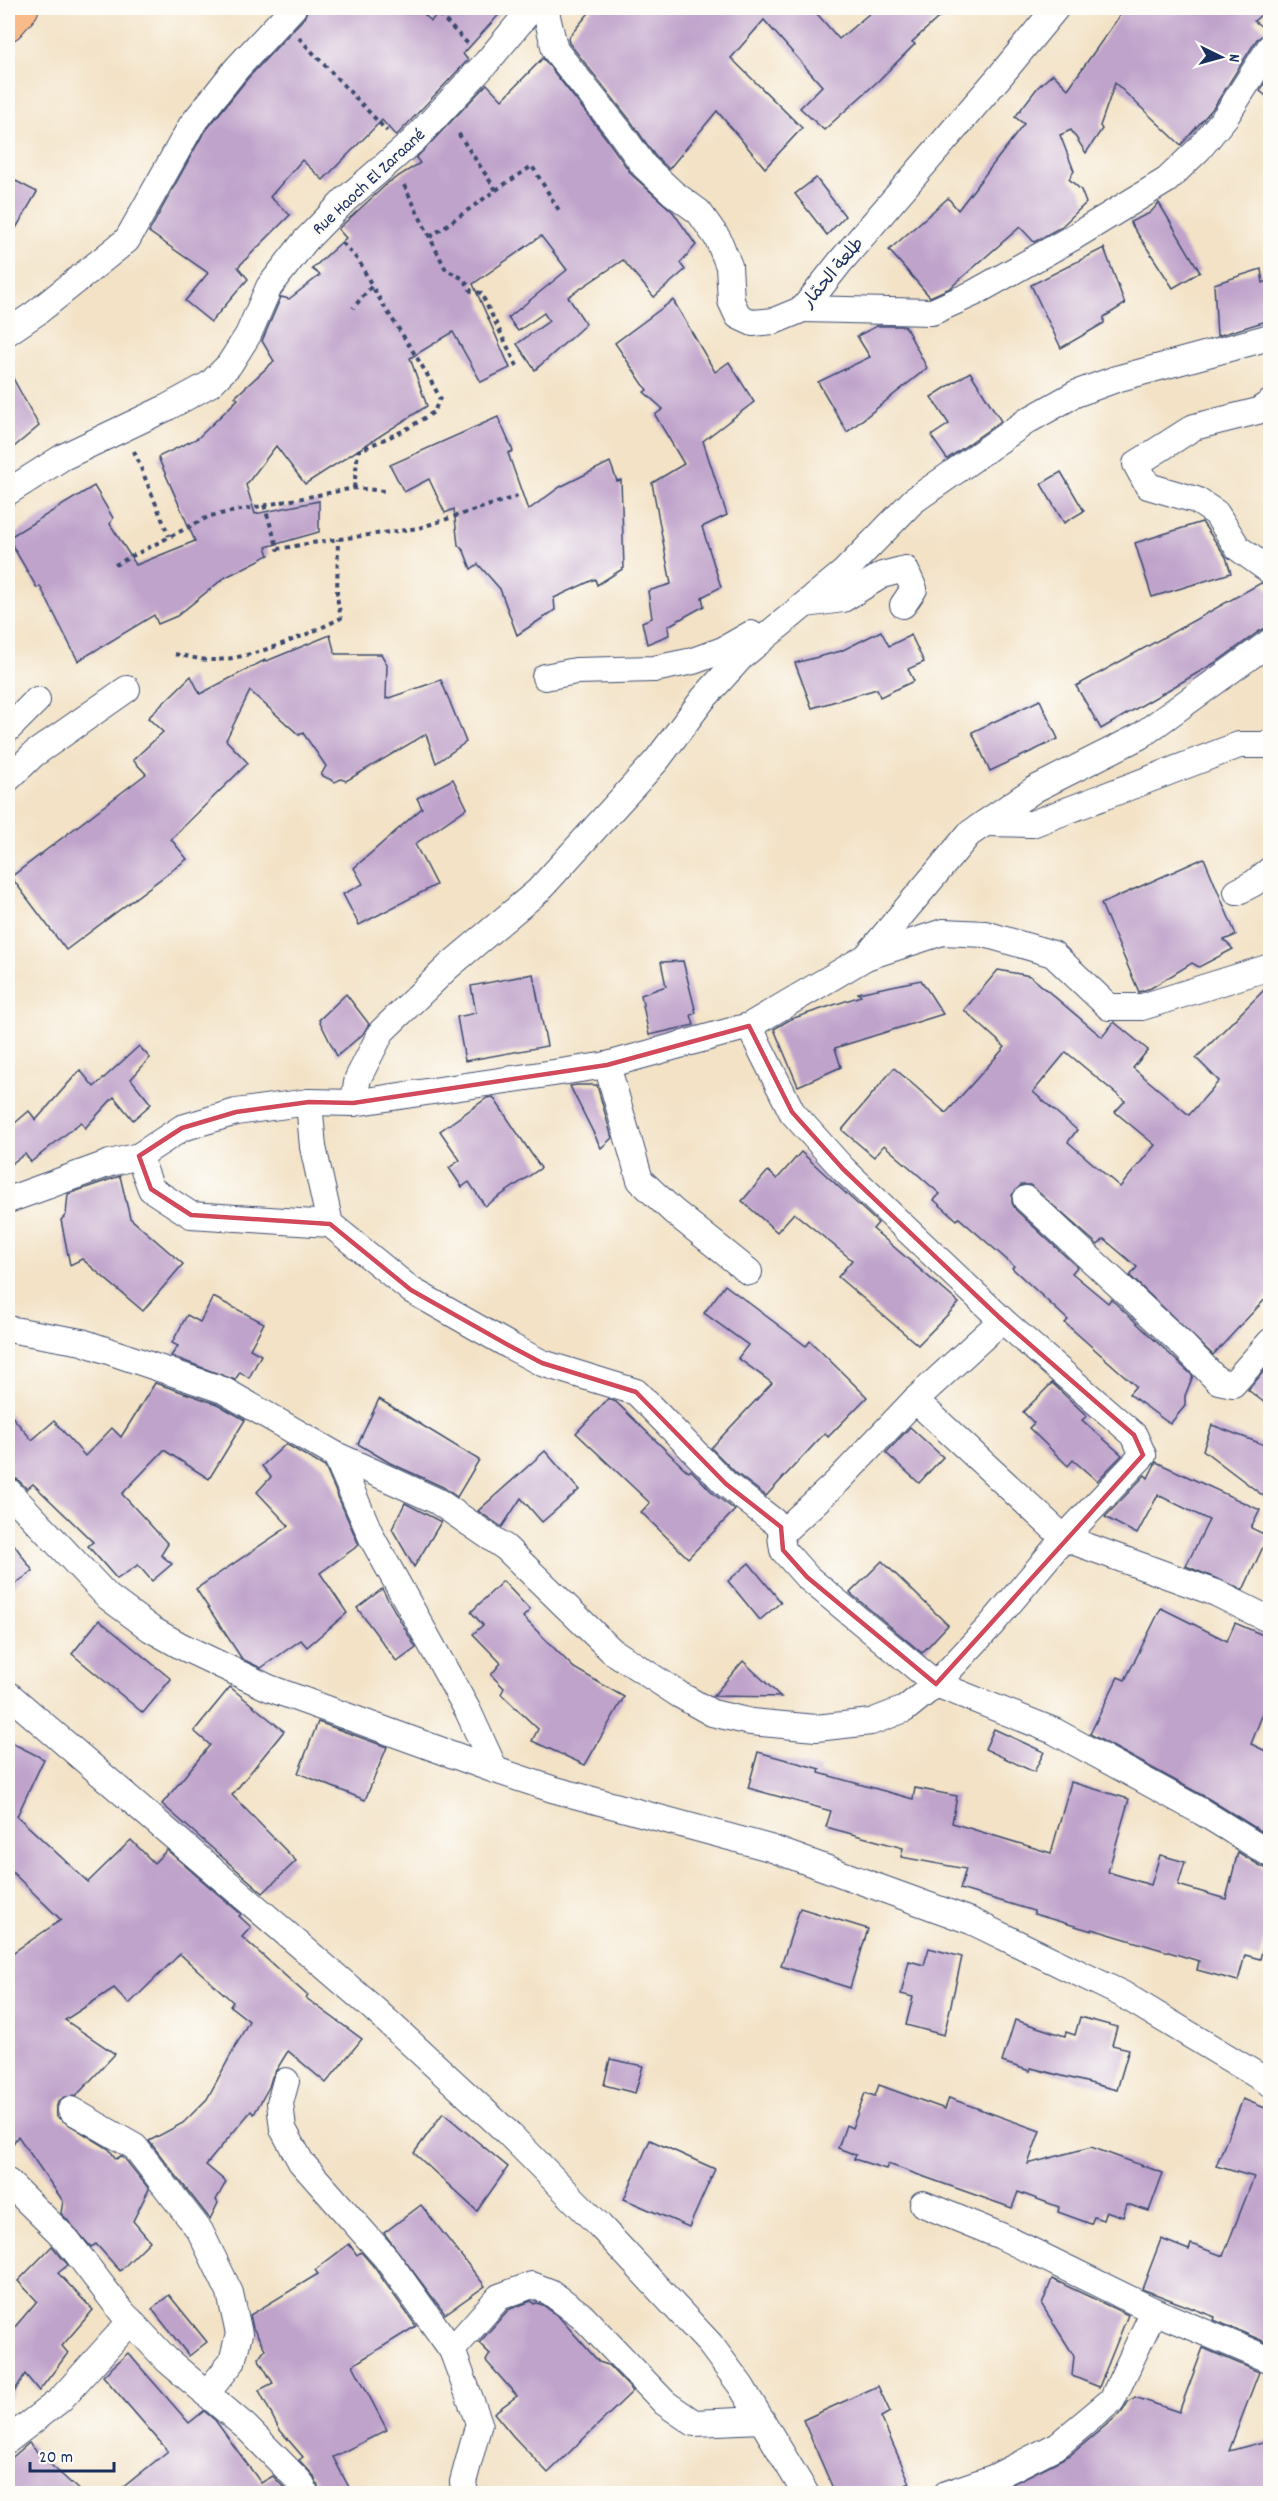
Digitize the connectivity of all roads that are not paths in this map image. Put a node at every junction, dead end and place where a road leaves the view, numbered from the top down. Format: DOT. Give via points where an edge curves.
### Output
graph roads {
  1 [pos="22,8"];
  2 [pos="532,8"];
  3 [pos="545,8"];
  4 [pos="1056,8"];
  5 [pos="287,13"];
  6 [pos="8,24"];
  7 [pos="1270,47"];
  8 [pos="803,309"];
  9 [pos="8,332"];
  10 [pos="1270,337"];
  11 [pos="1270,403"];
  12 [pos="8,492"];
  13 [pos="1270,571"];
  14 [pos="806,604"];
  15 [pos="903,605"];
  16 [pos="772,632"];
  17 [pos="1270,642"];
  18 [pos="545,676"];
  19 [pos="127,689"];
  20 [pos="37,700"];
  21 [pos="8,729"];
  22 [pos="1270,745"];
  23 [pos="8,779"];
  24 [pos="985,823"];
  25 [pos="1270,870"];
  26 [pos="1237,892"];
  27 [pos="866,957"];
  28 [pos="1270,966"];
  29 [pos="748,1026"];
  30 [pos="607,1065"];
  31 [pos="309,1102"];
  32 [pos="353,1103"];
  33 [pos="139,1156"];
  34 [pos="1026,1199"];
  35 [pos="8,1200"];
  36 [pos="330,1224"];
  37 [pos="749,1272"];
  38 [pos="1002,1320"];
  39 [pos="8,1329"];
  40 [pos="1270,1342"];
  41 [pos="915,1400"];
  42 [pos="336,1455"];
  43 [pos="8,1491"];
  44 [pos="785,1530"];
  45 [pos="1064,1538"];
  46 [pos="1270,1620"];
  47 [pos="936,1684"];
  48 [pos="8,1694"];
  49 [pos="495,1770"];
  50 [pos="1270,1854"];
  51 [pos="286,2081"];
  52 [pos="1270,2083"];
  53 [pos="71,2110"];
  54 [pos="8,2182"];
  55 [pos="923,2204"];
  56 [pos="1154,2311"];
  57 [pos="131,2322"];
  58 [pos="452,2350"];
  59 [pos="1270,2360"];
  60 [pos="206,2394"];
  61 [pos="762,2420"];
  62 [pos="8,2440"];
  63 [pos="306,2493"];
  64 [pos="465,2493"];
  65 [pos="806,2493"];
  66 [pos="946,2493"];
  1 -- 6 [label="highway"];
  2 -- 12 [label="street, Rue Haoch El Zaraané" via="442,109 305,241 269,287 248,335 229,365 210,384 63,457"];
  3 -- 8 [label="street, طلعة الحمّار" via="555,50 644,166 699,213 718,239 729,266 731,301 738,316 753,323 774,321"];
  4 -- 8 [label="street, طلعة الحمّار"];
  5 -- 9 [label="street" via="191,126 127,240"];
  7 -- 8 [label="street" via="1226,116 1167,180 974,293 932,312"];
  10 -- 14 [label="street" via="1116,379 1075,394 1027,421 913,501 844,572"];
  11 -- 13 [label="street" via="1258,411 1194,427 1136,464 1148,486 1196,500 1216,513 1238,548"];
  14 -- 15 [label="street" via="843,599 882,575 905,569 914,589"];
  14 -- 16 [label="street"];
  16 -- 18 [label="street" via="757,631 723,650 654,669 576,671"];
  16 -- 32 [label="street" via="741,657 703,699 657,760 538,891 449,966 382,1031 358,1078"];
  17 -- 24 [label="street" via="1140,736 1035,789"];
  19 -- 23 [label="street" via="34,754"];
  20 -- 21 [label="street"];
  22 -- 24 [label="street" via="1239,745 1032,824"];
  24 -- 27 [label="street" via="969,834"];
  25 -- 26 [label="street"];
  27 -- 28 [label="street" via="943,932 985,934 1053,954 1109,1007 1142,1007"];
  27 -- 29 [label="street"];
  29 -- 30 [label="street"];
  29 -- 38 [label="street" via="792,1112 843,1169"];
  30 -- 32 [label="street"];
  30 -- 37 [label="street" via="640,1180"];
  31 -- 32 [label="street"];
  31 -- 33 [label="street" via="236,1112 182,1128"];
  31 -- 36 [label="street" via="313,1147"];
  33 -- 35 [label="street"];
  33 -- 36 [label="street" via="151,1189 190,1215"];
  34 -- 40 [label="street" via="1218,1381 1233,1384"];
  36 -- 44 [label="street" via="411,1290 510,1346 542,1363 636,1392 726,1484"];
  38 -- 41 [label="street"];
  38 -- 45 [label="street" via="1134,1435 1143,1455"];
  39 -- 42 [label="street" via="82,1342 223,1390"];
  41 -- 44 [label="street"];
  41 -- 45 [label="street"];
  42 -- 47 [label="street" via="437,1501 497,1542 611,1650 712,1713 751,1722 816,1728 871,1722 904,1709"];
  42 -- 49 [label="street" via="372,1538 468,1711"];
  43 -- 49 [label="street" via="108,1597 151,1629 268,1688"];
  44 -- 47 [label="street" via="781,1536 783,1550 807,1576"];
  45 -- 46 [label="street" via="1216,1593"];
  45 -- 47 [label="street"];
  47 -- 50 [label="street" via="1054,1731"];
  48 -- 61 [label="street" via="374,2009 507,2132 710,2344"];
  49 -- 52 [label="street" via="770,1848 971,1921 1122,1994"];
  51 -- 58 [label="street" via="280,2103 283,2129 301,2162 386,2258"];
  53 -- 60 [label="street" via="135,2147 200,2231 230,2293 239,2334 232,2362"];
  54 -- 57 [label="street" via="67,2240"];
  55 -- 56 [label="street" via="1001,2236"];
  56 -- 59 [label="street"];
  56 -- 66 [label="street" via="1112,2400 1058,2445 993,2478"];
  57 -- 60 [label="street"];
  57 -- 62 [label="street" via="60,2400"];
  58 -- 61 [label="street" via="499,2297 532,2285 550,2292 580,2315 665,2403 694,2423"];
  58 -- 64 [label="street" via="478,2422 463,2482"];
  60 -- 63 [label="street" via="247,2428"];
  61 -- 65 [label="street"];
}
